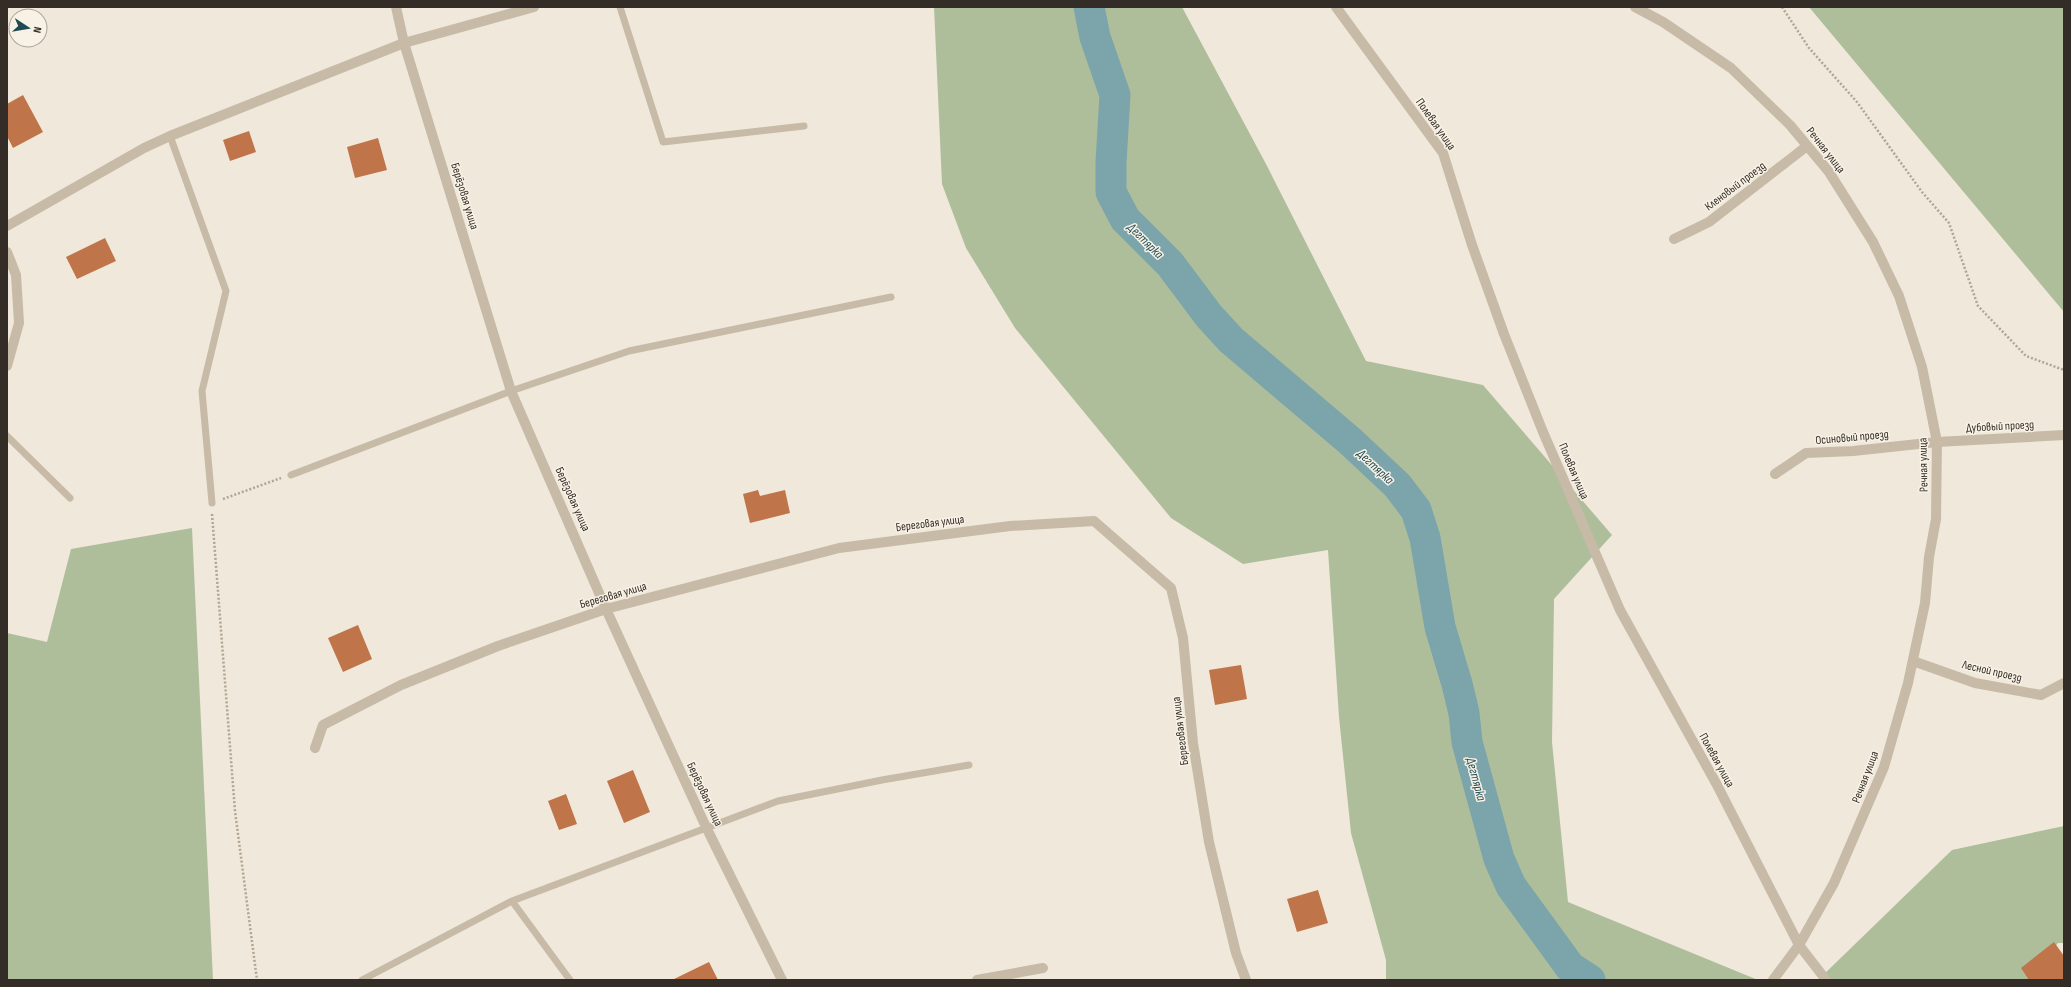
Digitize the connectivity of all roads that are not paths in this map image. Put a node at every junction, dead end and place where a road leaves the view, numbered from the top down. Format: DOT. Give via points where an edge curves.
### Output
graph roads {
  1 [pos="396,7"];
  2 [pos="534,7"];
  3 [pos="620,7"];
  4 [pos="1336,7"];
  5 [pos="1635,7"];
  6 [pos="404,43"];
  7 [pos="804,126"];
  8 [pos="170,136"];
  9 [pos="1807,146"];
  10 [pos="7,226"];
  11 [pos="1674,239"];
  12 [pos="7,252"];
  13 [pos="892,297"];
  14 [pos="7,366"];
  15 [pos="511,391"];
  16 [pos="2064,435"];
  17 [pos="7,436"];
  18 [pos="1937,442"];
  19 [pos="1775,474"];
  20 [pos="291,475"];
  21 [pos="70,498"];
  22 [pos="212,503"];
  23 [pos="606,609"];
  24 [pos="1912,662"];
  25 [pos="2064,683"];
  26 [pos="315,748"];
  27 [pos="969,765"];
  28 [pos="706,827"];
  29 [pos="512,901"];
  30 [pos="1799,945"];
  31 [pos="1043,968"];
  32 [pos="362,980"];
  33 [pos="570,980"];
  34 [pos="782,980"];
  35 [pos="977,980"];
  36 [pos="1246,980"];
  37 [pos="1773,980"];
  38 [pos="1826,980"];
  1 -- 6 [label="street, Берёзовая улица"];
  2 -- 6 [label="street"];
  3 -- 7 [label="lane" via="663,142"];
  4 -- 30 [label="street, Полевая улица" via="1443,153 1472,245 1507,341 1543,432 1620,610 1717,786"];
  5 -- 9 [label="street, Речная улица" via="1663,22 1731,68 1790,125"];
  6 -- 8 [label="street"];
  6 -- 15 [label="street, Берёзовая улица"];
  8 -- 10 [label="street" via="144,148"];
  8 -- 22 [label="lane" via="226,291 202,391"];
  9 -- 11 [label="street, Кленовый проезд" via="1708,222"];
  9 -- 18 [label="street, Речная улица" via="1829,172 1873,242 1899,296 1922,367"];
  12 -- 14 [label="street" via="16,275 19,322"];
  13 -- 15 [label="lane" via="629,351"];
  15 -- 20 [label="lane"];
  15 -- 23 [label="street, Берёзовая улица"];
  16 -- 18 [label="street, Дубовый проезд"];
  17 -- 21 [label="lane"];
  18 -- 19 [label="street, Осиновый проезд" via="1806,453"];
  18 -- 24 [label="street, Речная улица" via="1936,519 1929,557 1926,603"];
  23 -- 26 [label="street, Береговая улица" via="498,646 401,685 323,726"];
  23 -- 28 [label="street, Берёзовая улица"];
  23 -- 36 [label="street, Береговая улица" via="839,548 1010,526 1094,521 1171,588 1183,638 1194,743 1209,842 1236,952"];
  24 -- 25 [label="street, Лесной проезд" via="1975,683 2041,695"];
  24 -- 30 [label="street, Речная улица" via="1896,727 1874,793 1834,883"];
  27 -- 28 [label="lane" via="778,801"];
  28 -- 29 [label="lane"];
  28 -- 34 [label="street, Берёзовая улица"];
  29 -- 32 [label="lane"];
  29 -- 33 [label="lane"];
  30 -- 37 [label="street, Речная улица"];
  30 -- 38 [label="street, Полевая улица"];
  31 -- 35 [label="street"];
}
